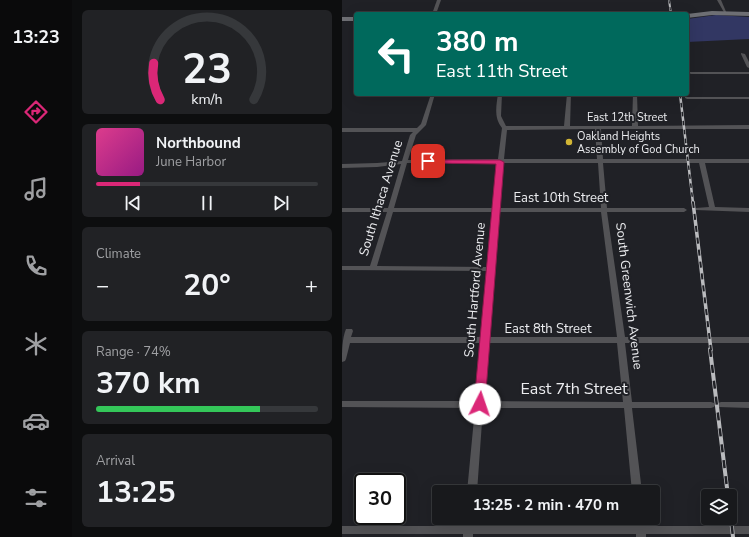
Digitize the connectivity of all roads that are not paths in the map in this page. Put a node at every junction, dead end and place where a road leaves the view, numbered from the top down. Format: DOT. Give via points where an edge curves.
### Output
graph roads {
  1 [pos="439,0"];
  2 [pos="719,0"];
  3 [pos="435,12"];
  4 [pos="726,13"];
  5 [pos="749,14"];
  6 [pos="689,16"];
  7 [pos="342,19"];
  8 [pos="354,19"];
  9 [pos="743,54"];
  10 [pos="749,67"];
  11 [pos="691,72"];
  12 [pos="749,73"];
  13 [pos="432,96"];
  14 [pos="500,96"];
  15 [pos="569,96"];
  16 [pos="635,96"];
  17 [pos="687,98"];
  18 [pos="749,98"];
  19 [pos="598,127"];
  20 [pos="635,127"];
  21 [pos="749,127"];
  22 [pos="505,128"];
  23 [pos="567,128"];
  24 [pos="342,130"];
  25 [pos="417,130"];
  26 [pos="702,161"];
  27 [pos="749,161"];
  28 [pos="405,162"];
  29 [pos="500,162"];
  30 [pos="601,162"];
  31 [pos="342,166"];
  32 [pos="698,209"];
  33 [pos="712,209"];
  34 [pos="342,210"];
  35 [pos="390,210"];
  36 [pos="495,210"];
  37 [pos="604,210"];
  38 [pos="684,210"];
  39 [pos="749,210"];
  40 [pos="342,268"];
  41 [pos="372,268"];
  42 [pos="490,269"];
  43 [pos="349,331"];
  44 [pos="347,340"];
  45 [pos="621,340"];
  46 [pos="749,340"];
  47 [pos="485,341"];
  48 [pos="342,359"];
  49 [pos="342,404"];
  50 [pos="480,404"];
  51 [pos="628,404"];
  52 [pos="711,405"];
  53 [pos="721,405"];
  54 [pos="749,405"];
  55 [pos="473,485"];
  56 [pos="636,485"];
  57 [pos="342,530"];
  58 [pos="749,530"];
  59 [pos="469,533"];
  60 [pos="641,533"];
  1 -- 3 [label="street"];
  2 -- 4 [label="street"];
  4 -- 5 [label="street"];
  4 -- 6 [label="street"];
  7 -- 8 [label="street"];
  9 -- 10 [label="street"];
  11 -- 12 [label="street"];
  13 -- 25 [label="street, South Ithaca Avenue" via="423,125"];
  14 -- 22 [label="street, South Hartford Avenue" via="498,116"];
  15 -- 23 [label="street"];
  16 -- 20 [label="street"];
  17 -- 18 [label="street"];
  19 -- 20 [label="street, East 12th Street"];
  19 -- 23 [label="street, East 12th Street"];
  19 -- 30 [label="street, South Greenwich Avenue"];
  20 -- 21 [label="street, East 12th Street"];
  22 -- 23 [label="street, East 12th Street"];
  22 -- 29 [label="street, South Hartford Avenue"];
  24 -- 25 [label="street"];
  25 -- 28 [label="street, South Ithaca Avenue"];
  26 -- 27 [label="street"];
  26 -- 30 [label="street"];
  26 -- 33 [label="street"];
  28 -- 29 [label="street"];
  28 -- 31 [label="street"];
  28 -- 35 [label="street, South Ithaca Avenue"];
  29 -- 30 [label="street"];
  29 -- 36 [label="street, South Hartford Avenue"];
  30 -- 37 [label="street, South Greenwich Avenue"];
  32 -- 33 [label="street"];
  33 -- 39 [label="street"];
  34 -- 35 [label="street, East 10th Street"];
  35 -- 36 [label="street, East 10th Street"];
  35 -- 41 [label="street, South Ithaca Avenue"];
  36 -- 37 [label="street, East 10th Street"];
  36 -- 42 [label="street, South Hartford Avenue"];
  37 -- 38 [label="street, East 10th Street"];
  37 -- 45 [label="street, South Greenwich Avenue"];
  40 -- 41 [label="street"];
  41 -- 42 [label="street"];
  42 -- 47 [label="street, South Hartford Avenue"];
  43 -- 44 [label="street"];
  44 -- 47 [label="street, East 8th Street"];
  44 -- 48 [label="street"];
  45 -- 46 [label="street, East 8th Street"];
  45 -- 47 [label="street, East 8th Street"];
  45 -- 51 [label="street, South Greenwich Avenue"];
  47 -- 50 [label="street, South Hartford Avenue"];
  49 -- 50 [label="street, East 7th Street"];
  50 -- 51 [label="street, East 7th Street"];
  50 -- 55 [label="street, South Hartford Avenue"];
  51 -- 52 [label="street, East 7th Street"];
  51 -- 56 [label="street, South Greenwich Avenue"];
  53 -- 54 [label="street"];
  57 -- 59 [label="street"];
  58 -- 60 [label="street"];
  59 -- 60 [label="street"];
}
